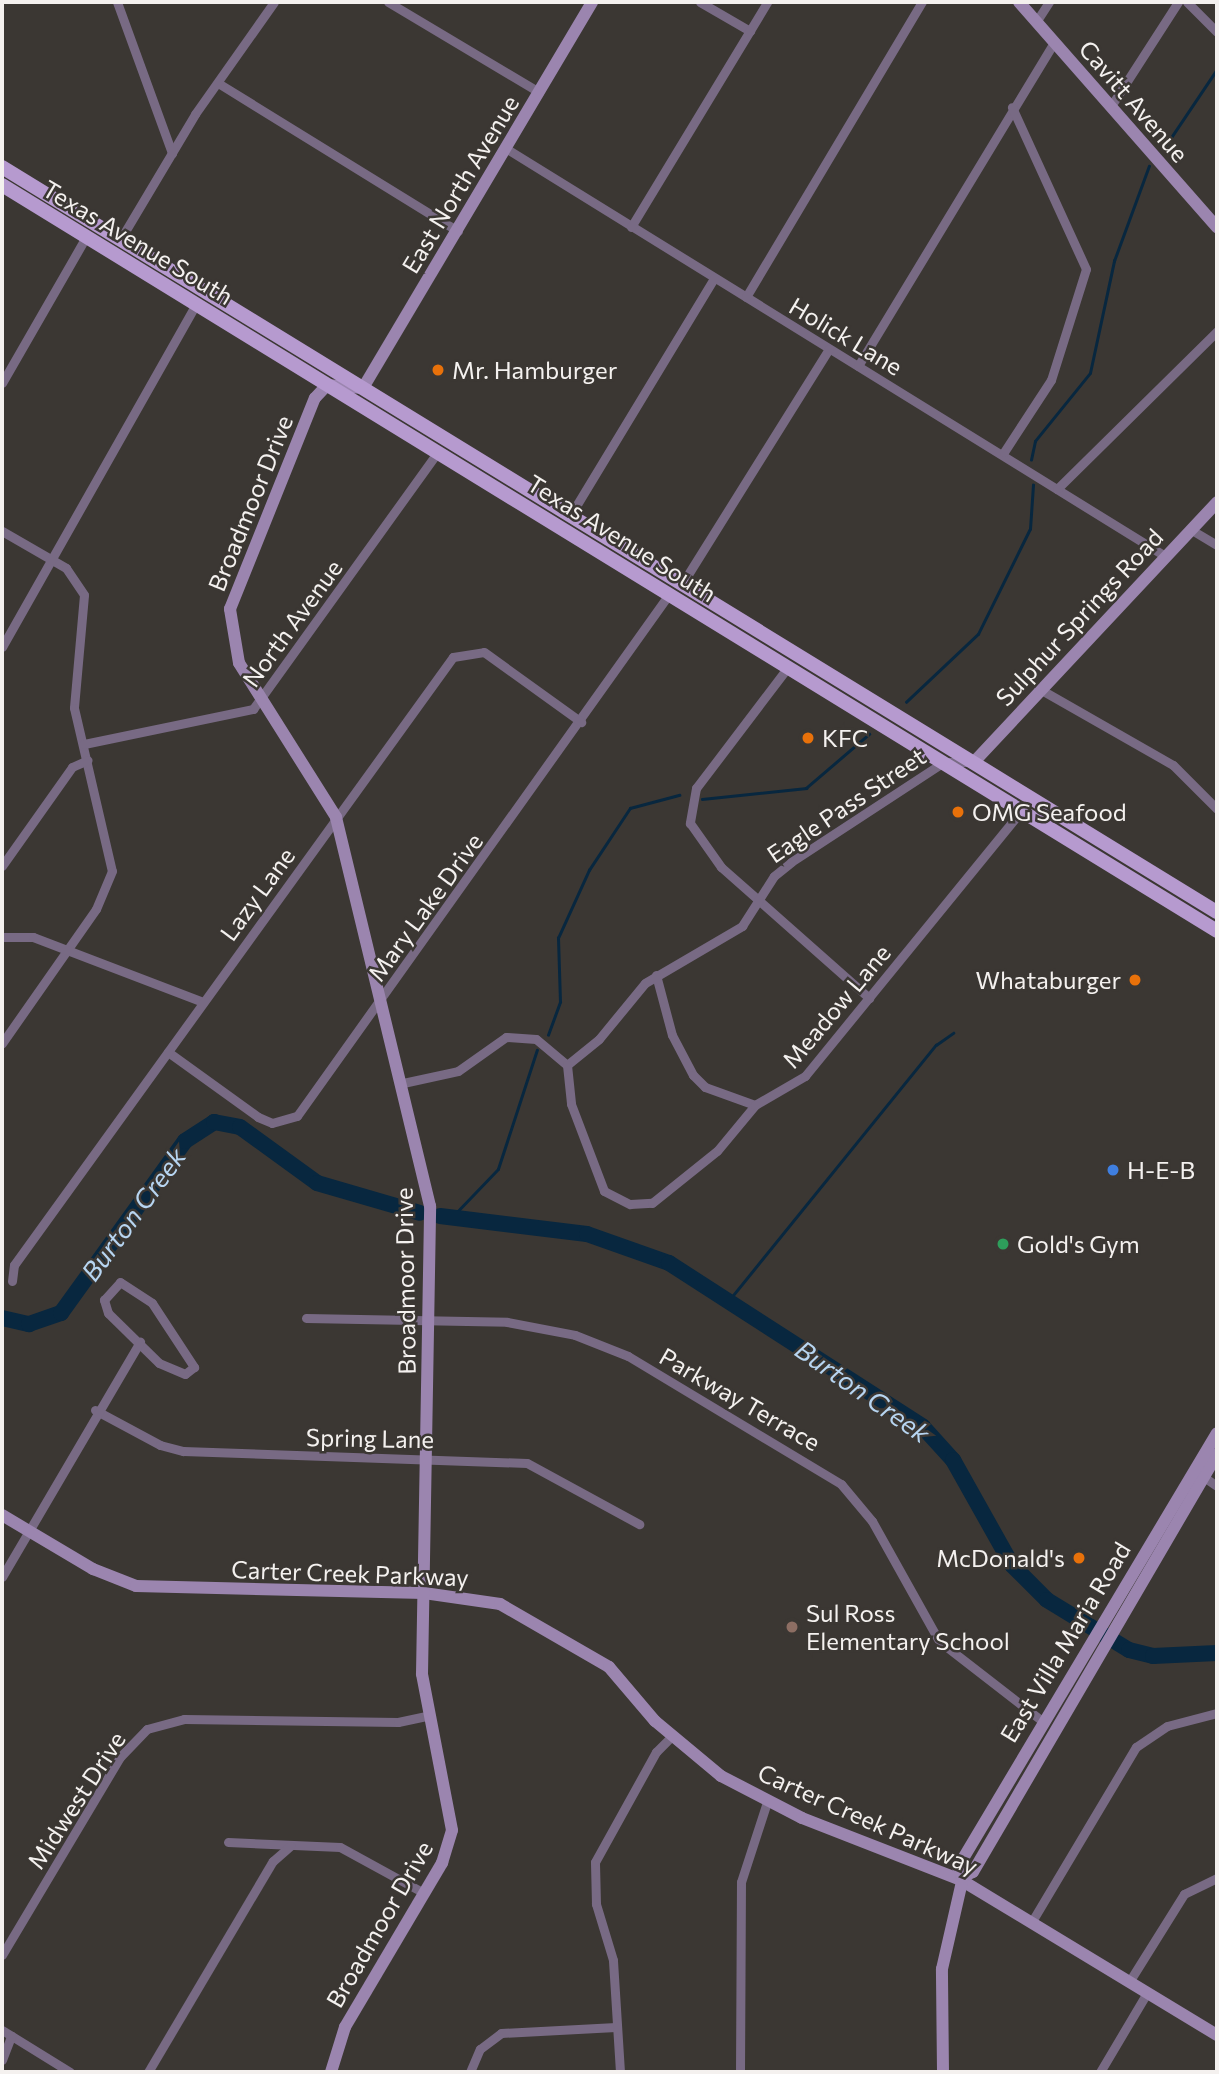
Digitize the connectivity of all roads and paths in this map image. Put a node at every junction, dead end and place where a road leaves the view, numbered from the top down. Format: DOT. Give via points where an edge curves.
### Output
graph roads {
  1 [pos="117,2"];
  2 [pos="274,2"];
  3 [pos="387,2"];
  4 [pos="592,2"];
  5 [pos="700,2"];
  6 [pos="767,2"];
  7 [pos="922,2"];
  8 [pos="1019,2"];
  9 [pos="1049,2"];
  10 [pos="1178,2"];
  11 [pos="1187,2"];
  12 [pos="1036,22"];
  13 [pos="750,31"];
  14 [pos="1217,32"];
  15 [pos="1054,42"];
  16 [pos="218,83"];
  17 [pos="539,92"];
  18 [pos="1111,106"];
  19 [pos="1012,107"];
  20 [pos="507,149"];
  21 [pos="172,153"];
  22 [pos="2,167"];
  23 [pos="2,176"];
  24 [pos="2,186"];
  25 [pos="67,207"];
  26 [pos="1217,227"];
  27 [pos="631,228"];
  28 [pos="458,231"];
  29 [pos="86,237"];
  30 [pos="120,240"];
  31 [pos="714,278"];
  32 [pos="746,297"];
  33 [pos="196,304"];
  34 [pos="1217,331"];
  35 [pos="829,349"];
  36 [pos="858,366"];
  37 [pos="2,383"];
  38 [pos="327,385"];
  39 [pos="363,388"];
  40 [pos="438,452"];
  41 [pos="1004,452"];
  42 [pos="1057,489"];
  43 [pos="1217,502"];
  44 [pos="570,516"];
  45 [pos="1190,529"];
  46 [pos="2,531"];
  47 [pos="580,539"];
  48 [pos="1217,545"];
  49 [pos="1165,556"];
  50 [pos="53,559"];
  51 [pos="682,584"];
  52 [pos="668,594"];
  53 [pos="2,648"];
  54 [pos="788,667"];
  55 [pos="1038,688"];
  56 [pos="262,701"];
  57 [pos="581,722"];
  58 [pos="85,744"];
  59 [pos="88,760"];
  60 [pos="944,762"];
  61 [pos="973,762"];
  62 [pos="1217,809"];
  63 [pos="1022,810"];
  64 [pos="336,817"];
  65 [pos="2,866"];
  66 [pos="758,896"];
  67 [pos="1215,922"];
  68 [pos="2,937"];
  69 [pos="68,951"];
  70 [pos="656,975"];
  71 [pos="869,998"];
  72 [pos="382,1000"];
  73 [pos="204,1002"];
  74 [pos="2,1043"];
  75 [pos="168,1052"];
  76 [pos="567,1065"];
  77 [pos="403,1083"];
  78 [pos="755,1105"];
  79 [pos="12,1281"];
  80 [pos="306,1318"];
  81 [pos="428,1320"];
  82 [pos="140,1342"];
  83 [pos="95,1409"];
  84 [pos="1217,1433"];
  85 [pos="1217,1454"];
  86 [pos="427,1460"];
  87 [pos="1198,1474"];
  88 [pos="1217,1486"];
  89 [pos="2,1515"];
  90 [pos="639,1524"];
  91 [pos="29,1531"];
  92 [pos="2,1577"];
  93 [pos="424,1593"];
  94 [pos="1217,1713"];
  95 [pos="427,1716"];
  96 [pos="1041,1720"];
  97 [pos="671,1737"];
  98 [pos="768,1802"];
  99 [pos="228,1842"];
  100 [pos="290,1846"];
  101 [pos="962,1878"];
  102 [pos="1217,1878"];
  103 [pos="424,1893"];
  104 [pos="1031,1923"];
  105 [pos="2,1955"];
  106 [pos="1129,1982"];
  107 [pos="1147,1993"];
  108 [pos="617,2027"];
  109 [pos="2,2030"];
  110 [pos="1217,2035"];
  111 [pos="11,2036"];
  112 [pos="2,2060"];
  113 [pos="943,2071"];
  114 [pos="70,2072"];
  115 [pos="148,2072"];
  116 [pos="331,2072"];
  117 [pos="470,2072"];
  118 [pos="621,2072"];
  119 [pos="740,2072"];
  120 [pos="1100,2072"];
  1 -- 21 [label="street"];
  2 -- 16 [label="street"];
  3 -- 17 [label="street"];
  4 -- 17 [label="street, East North Avenue"];
  5 -- 13 [label="street"];
  6 -- 13 [label="street"];
  7 -- 32 [label="street"];
  8 -- 12 [label="street, Cavitt Avenue"];
  9 -- 12 [label="street"];
  10 -- 18 [label="street"];
  11 -- 14 [label="street"];
  12 -- 15 [label="street, Cavitt Avenue"];
  13 -- 27 [label="street"];
  15 -- 18 [label="street, Cavitt Avenue"];
  15 -- 19 [label="street"];
  16 -- 21 [label="street"];
  16 -- 28 [label="street"];
  17 -- 20 [label="street, East North Avenue"];
  18 -- 26 [label="street, Cavitt Avenue"];
  19 -- 36 [label="street"];
  19 -- 41 [label="street" via="1086,269 1051,380"];
  20 -- 27 [label="street, Holick Lane"];
  20 -- 28 [label="street, East North Avenue"];
  21 -- 30 [label="street"];
  22 -- 25 [label="main road, Texas Avenue South"];
  23 -- 25 [label="main road" via="53,208"];
  24 -- 29 [label="main road, Texas Avenue South"];
  25 -- 30 [label="main road, Texas Avenue South"];
  27 -- 31 [label="street, Holick Lane"];
  28 -- 39 [label="street, East North Avenue"];
  29 -- 33 [label="main road, Texas Avenue South"];
  29 -- 37 [label="street"];
  30 -- 39 [label="main road, Texas Avenue South"];
  31 -- 32 [label="street, Holick Lane"];
  31 -- 44 [label="street"];
  32 -- 35 [label="street, Holick Lane"];
  33 -- 38 [label="main road, Texas Avenue South"];
  33 -- 50 [label="street"];
  34 -- 42 [label="street"];
  35 -- 36 [label="street, Holick Lane"];
  35 -- 51 [label="street"];
  36 -- 41 [label="street, Holick Lane"];
  38 -- 39 [label="street"];
  38 -- 40 [label="main road, Texas Avenue South"];
  38 -- 56 [label="street, Broadmoor Drive" via="295,442 230,609 235,653"];
  39 -- 44 [label="main road, Texas Avenue South"];
  40 -- 47 [label="main road, Texas Avenue South"];
  40 -- 56 [label="street, North Avenue"];
  41 -- 42 [label="street, Holick Lane"];
  42 -- 49 [label="street, Holick Lane"];
  43 -- 45 [label="street, Sulphur Springs Road"];
  44 -- 51 [label="main road, Texas Avenue South"];
  45 -- 48 [label="street"];
  45 -- 49 [label="street, Sulphur Springs Road"];
  46 -- 50 [label="street"];
  47 -- 51 [label="main road" via="592,538 670,585"];
  47 -- 52 [label="main road, Texas Avenue South"];
  49 -- 55 [label="street, Sulphur Springs Road"];
  50 -- 53 [label="street"];
  50 -- 58 [label="street" via="84,595 86,625 72,685"];
  51 -- 61 [label="main road, Texas Avenue South"];
  52 -- 54 [label="main road, Texas Avenue South"];
  52 -- 57 [label="street, Mary Lake Drive"];
  54 -- 60 [label="main road, Texas Avenue South"];
  54 -- 66 [label="street" via="696,788 689,813 706,850"];
  55 -- 61 [label="street, Sulphur Springs Road"];
  55 -- 62 [label="street" via="1173,765"];
  56 -- 58 [label="street, North Avenue" via="236,716"];
  56 -- 64 [label="street, Broadmoor Drive"];
  57 -- 64 [label="street, Lazy Lane" via="484,652 459,653 442,668"];
  57 -- 72 [label="street, Mary Lake Drive"];
  58 -- 59 [label="street"];
  59 -- 65 [label="street" via="72,767"];
  59 -- 69 [label="street" via="112,871 104,897"];
  60 -- 61 [label="street, Eagle Pass Street"];
  60 -- 63 [label="main road, Texas Avenue South"];
  60 -- 66 [label="street, Eagle Pass Street" via="791,862"];
  61 -- 67 [label="main road, Texas Avenue South"];
  63 -- 67 [label="main road, Texas Avenue South"];
  63 -- 71 [label="street, Meadow Lane"];
  64 -- 72 [label="street, Broadmoor Drive"];
  64 -- 73 [label="street, Lazy Lane"];
  66 -- 70 [label="street, Eagle Pass Street" via="754,912 727,938"];
  66 -- 71 [label="street"];
  68 -- 69 [label="street" via="24,935"];
  69 -- 73 [label="street"];
  69 -- 74 [label="street"];
  70 -- 76 [label="street, Eagle Pass Street"];
  70 -- 78 [label="street" via="672,1035 693,1075 705,1087"];
  71 -- 78 [label="street, Meadow Lane" via="805,1076"];
  72 -- 75 [label="street, Mary Lake Drive" via="308,1103 285,1122 258,1117"];
  72 -- 77 [label="street, Broadmoor Drive"];
  73 -- 75 [label="street, Lazy Lane"];
  75 -- 79 [label="street, Lazy Lane" via="14,1265"];
  76 -- 77 [label="street" via="549,1046 521,1034 496,1041 458,1071"];
  76 -- 78 [label="street, Meadow Lane" via="571,1104 599,1184 630,1204 664,1196 717,1151"];
  77 -- 81 [label="street, Broadmoor Drive" via="429,1194"];
  80 -- 81 [label="street, Parkway Terrace"];
  81 -- 86 [label="street, Broadmoor Drive"];
  81 -- 96 [label="street, Parkway Terrace" via="507,1322 593,1341 817,1466 872,1521 939,1640"];
  82 -- 82 [label="street" via="171,1369 185,1374 194,1367 152,1303 120,1282 104,1307"];
  82 -- 83 [label="street"];
  83 -- 86 [label="street, Spring Lane" via="160,1446 183,1451"];
  83 -- 91 [label="street"];
  84 -- 87 [label="street, East Villa Maria Road"];
  85 -- 87 [label="street, East Villa Maria Road"];
  86 -- 90 [label="street, Spring Lane" via="527,1463"];
  86 -- 93 [label="street, Broadmoor Drive"];
  87 -- 88 [label="street"];
  87 -- 96 [label="street, East Villa Maria Road"];
  87 -- 101 [label="street, East Villa Maria Road" via="973,1872"];
  89 -- 91 [label="street, Carter Creek Parkway"];
  91 -- 92 [label="street"];
  91 -- 93 [label="street, Carter Creek Parkway" via="93,1569 136,1586"];
  93 -- 95 [label="street, Broadmoor Drive"];
  93 -- 97 [label="street, Carter Creek Parkway" via="500,1604 582,1648 629,1684"];
  94 -- 104 [label="street" via="1167,1726 1136,1747"];
  95 -- 103 [label="street, Broadmoor Drive" via="453,1819 446,1853"];
  95 -- 105 [label="street, Midwest Drive" via="398,1722 184,1719 147,1729 120,1757"];
  96 -- 101 [label="street, East Villa Maria Road" via="958,1867"];
  97 -- 98 [label="street, Carter Creek Parkway"];
  97 -- 108 [label="street" via="656,1752 595,1861 596,1904 613,1960"];
  98 -- 101 [label="street, Carter Creek Parkway"];
  98 -- 119 [label="street" via="741,1882"];
  99 -- 100 [label="street"];
  100 -- 103 [label="street" via="340,1847"];
  100 -- 115 [label="street" via="274,1861"];
  101 -- 104 [label="street, Carter Creek Parkway"];
  101 -- 113 [label="street, East Villa Maria Road" via="942,1969"];
  102 -- 106 [label="street" via="1184,1894"];
  103 -- 116 [label="street, Broadmoor Drive" via="345,2027"];
  104 -- 106 [label="street, Carter Creek Parkway"];
  106 -- 107 [label="street, Carter Creek Parkway"];
  107 -- 110 [label="street, Carter Creek Parkway"];
  107 -- 120 [label="street"];
  108 -- 117 [label="street" via="501,2033 480,2049"];
  108 -- 118 [label="street"];
  109 -- 111 [label="street"];
  111 -- 112 [label="street"];
  111 -- 114 [label="street"];
}
